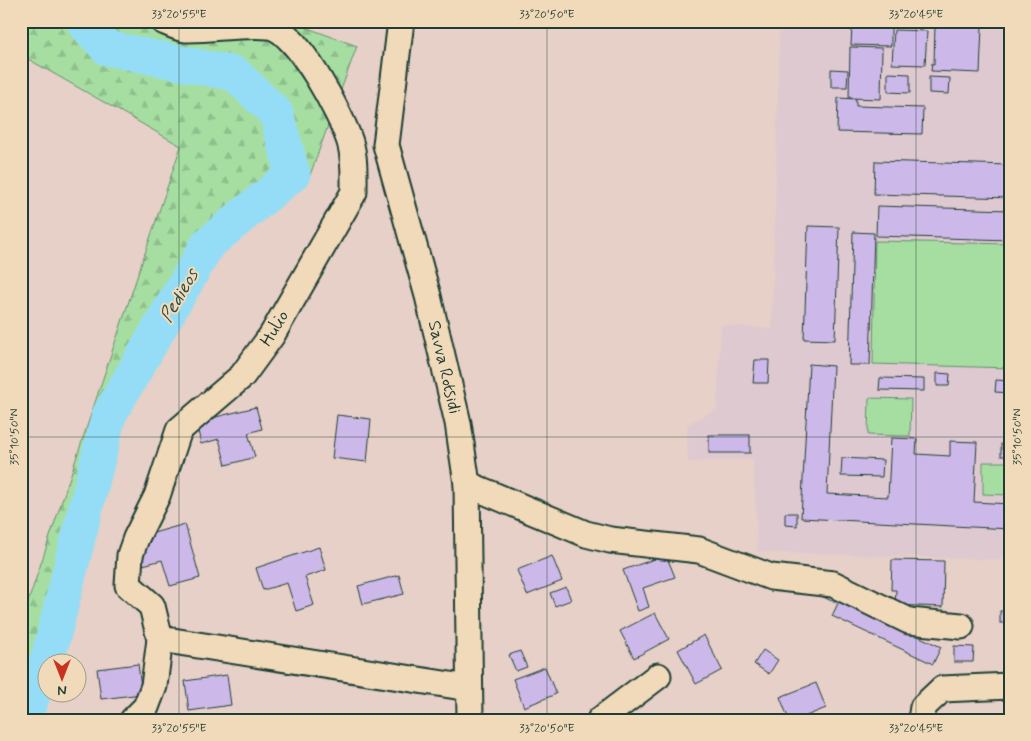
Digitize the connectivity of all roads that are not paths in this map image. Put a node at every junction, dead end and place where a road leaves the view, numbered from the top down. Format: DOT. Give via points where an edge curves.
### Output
graph roads {
  1 [pos="163,21"];
  2 [pos="401,21"];
  3 [pos="466,484"];
  4 [pos="961,626"];
  5 [pos="160,639"];
  6 [pos="658,676"];
  7 [pos="1010,686"];
  8 [pos="470,688"];
  9 [pos="133,720"];
  10 [pos="470,720"];
  11 [pos="600,720"];
  12 [pos="921,720"];
  1 -- 5 [label="street, Hulio" via="183,29 271,26 282,34 319,76 350,142 354,192 272,334 242,376 178,430 157,496 130,555 128,585 152,606"];
  2 -- 3 [label="street, Savva Rotsidi" via="386,145 428,296 458,423"];
  3 -- 4 [label="street" via="586,534 610,540 699,550 771,577 833,584 909,621"];
  3 -- 8 [label="street, Savva Rotsidi"];
  5 -- 8 [label="street"];
  5 -- 9 [label="street, Hulio" via="154,686 146,707"];
  6 -- 11 [label="street"];
  7 -- 12 [label="street" via="942,690 923,707"];
  8 -- 10 [label="street, Savva Rotsidi"];
}
